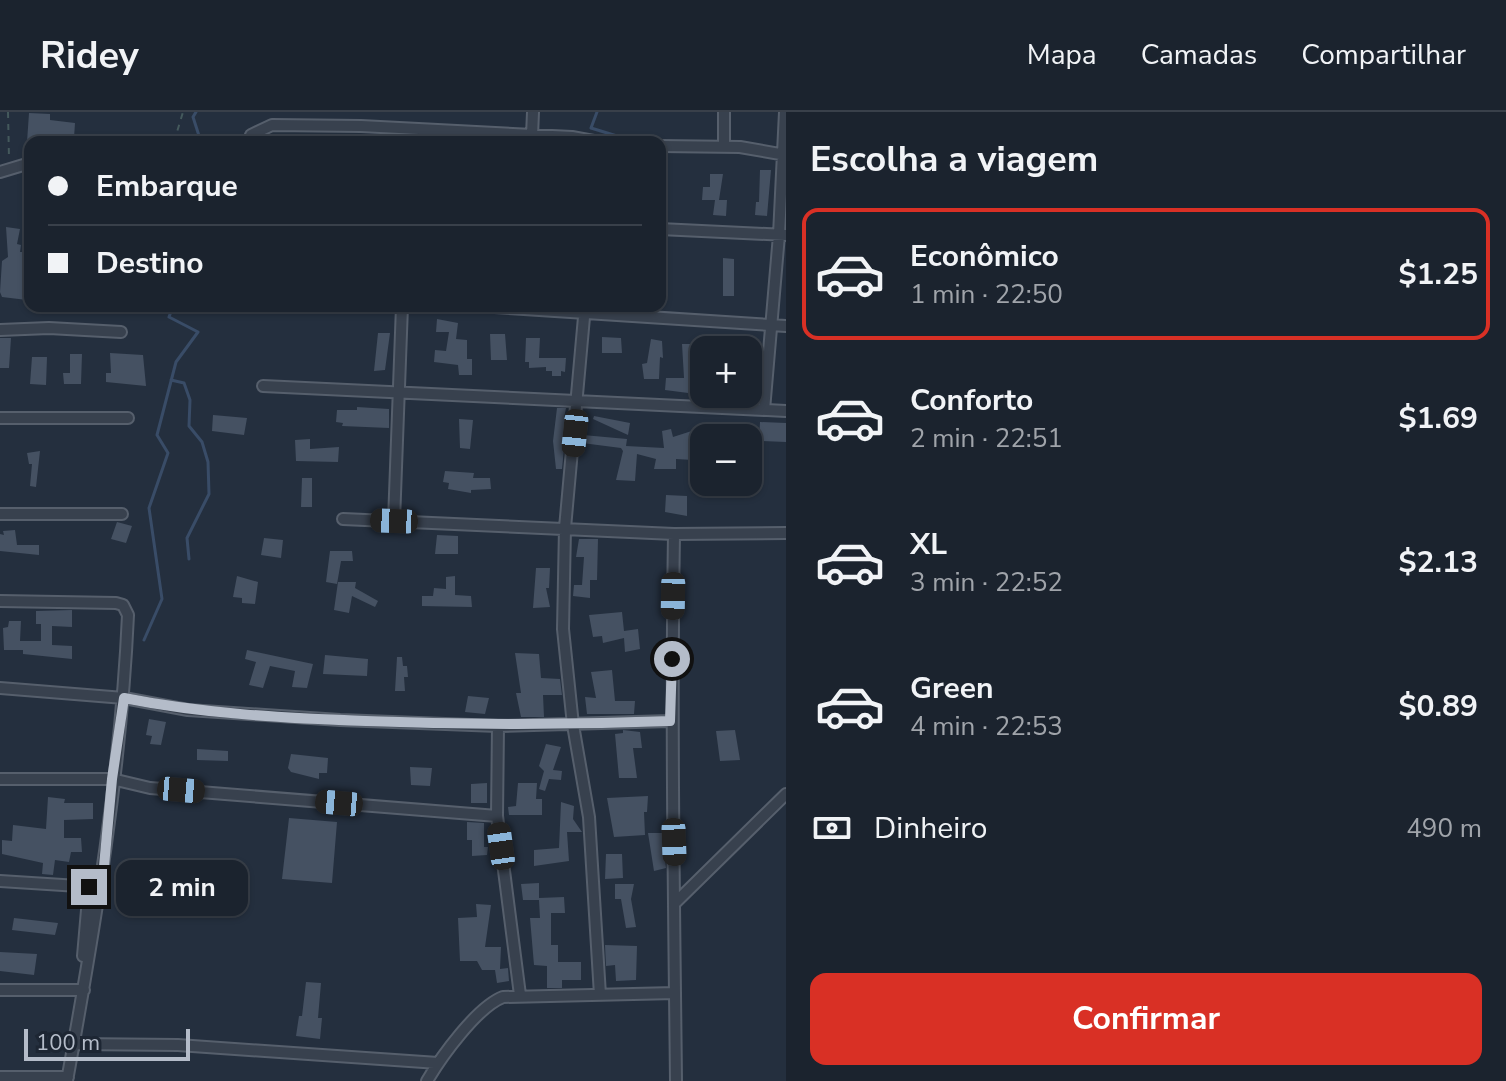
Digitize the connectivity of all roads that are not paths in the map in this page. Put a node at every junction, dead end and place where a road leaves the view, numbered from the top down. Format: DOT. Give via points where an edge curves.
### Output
graph roads {
  1 [pos="533,112"];
  2 [pos="724,112"];
  3 [pos="785,112"];
  4 [pos="251,136"];
  5 [pos="532,136"];
  6 [pos="666,146"];
  7 [pos="724,146"];
  8 [pos="785,155"];
  9 [pos="24,165"];
  10 [pos="4,172"];
  11 [pos="666,229"];
  12 [pos="783,235"];
  13 [pos="402,312"];
  14 [pos="585,312"];
  15 [pos="620,312"];
  16 [pos="773,325"];
  17 [pos="786,326"];
  18 [pos="0,330"];
  19 [pos="121,332"];
  20 [pos="263,386"];
  21 [pos="397,393"];
  22 [pos="578,401"];
  23 [pos="764,410"];
  24 [pos="786,411"];
  25 [pos="0,418"];
  26 [pos="128,418"];
  27 [pos="0,514"];
  28 [pos="122,514"];
  29 [pos="343,519"];
  30 [pos="394,521"];
  31 [pos="565,528"];
  32 [pos="786,533"];
  33 [pos="674,534"];
  34 [pos="0,601"];
  35 [pos="0,688"];
  36 [pos="124,698"];
  37 [pos="670,721"];
  38 [pos="573,725"];
  39 [pos="498,726"];
  40 [pos="0,779"];
  41 [pos="112,779"];
  42 [pos="786,794"];
  43 [pos="497,816"];
  44 [pos="0,881"];
  45 [pos="89,887"];
  46 [pos="102,888"];
  47 [pos="676,902"];
  48 [pos="0,990"];
  49 [pos="81,990"];
  50 [pos="675,993"];
  51 [pos="520,995"];
  52 [pos="600,995"];
  53 [pos="74,1044"];
  54 [pos="438,1063"];
  55 [pos="0,1077"];
  56 [pos="68,1079"];
  57 [pos="427,1081"];
  58 [pos="676,1081"];
  1 -- 5 [label="street"];
  2 -- 7 [label="street"];
  3 -- 8 [label="street"];
  4 -- 5 [label="street" via="272,125"];
  6 -- 7 [label="street"];
  7 -- 8 [label="street"];
  8 -- 12 [label="street"];
  9 -- 10 [label="street"];
  11 -- 12 [label="street"];
  12 -- 16 [label="street"];
  13 -- 21 [label="street"];
  14 -- 22 [label="street"];
  15 -- 16 [label="street"];
  16 -- 17 [label="street"];
  16 -- 23 [label="street"];
  18 -- 19 [label="street"];
  20 -- 21 [label="street"];
  21 -- 22 [label="street"];
  21 -- 30 [label="street"];
  22 -- 23 [label="street"];
  22 -- 31 [label="street"];
  23 -- 24 [label="street"];
  25 -- 26 [label="street"];
  27 -- 28 [label="street"];
  29 -- 30 [label="street"];
  30 -- 31 [label="street"];
  31 -- 33 [label="street"];
  31 -- 38 [label="street" via="563,629"];
  32 -- 33 [label="street"];
  33 -- 37 [label="street"];
  34 -- 36 [label="street" via="123,605 128,615"];
  35 -- 36 [label="street"];
  36 -- 39 [label="street" via="188,710"];
  36 -- 41 [label="street"];
  37 -- 38 [label="street"];
  37 -- 47 [label="street"];
  38 -- 39 [label="street"];
  38 -- 52 [label="street" via="589,817"];
  39 -- 43 [label="street"];
  40 -- 41 [label="street"];
  41 -- 43 [label="street" via="150,788"];
  41 -- 46 [label="street"];
  42 -- 47 [label="street"];
  43 -- 51 [label="street"];
  44 -- 45 [label="street"];
  45 -- 46 [label="street"];
  45 -- 49 [label="street"];
  46 -- 49 [label="street"];
  47 -- 50 [label="street"];
  48 -- 49 [label="street"];
  49 -- 53 [label="street"];
  50 -- 52 [label="street"];
  50 -- 58 [label="street"];
  51 -- 52 [label="street"];
  51 -- 54 [label="street" via="489,1002"];
  53 -- 54 [label="street" via="178,1045"];
  53 -- 56 [label="street"];
  54 -- 57 [label="street"];
  55 -- 56 [label="street"];
}
